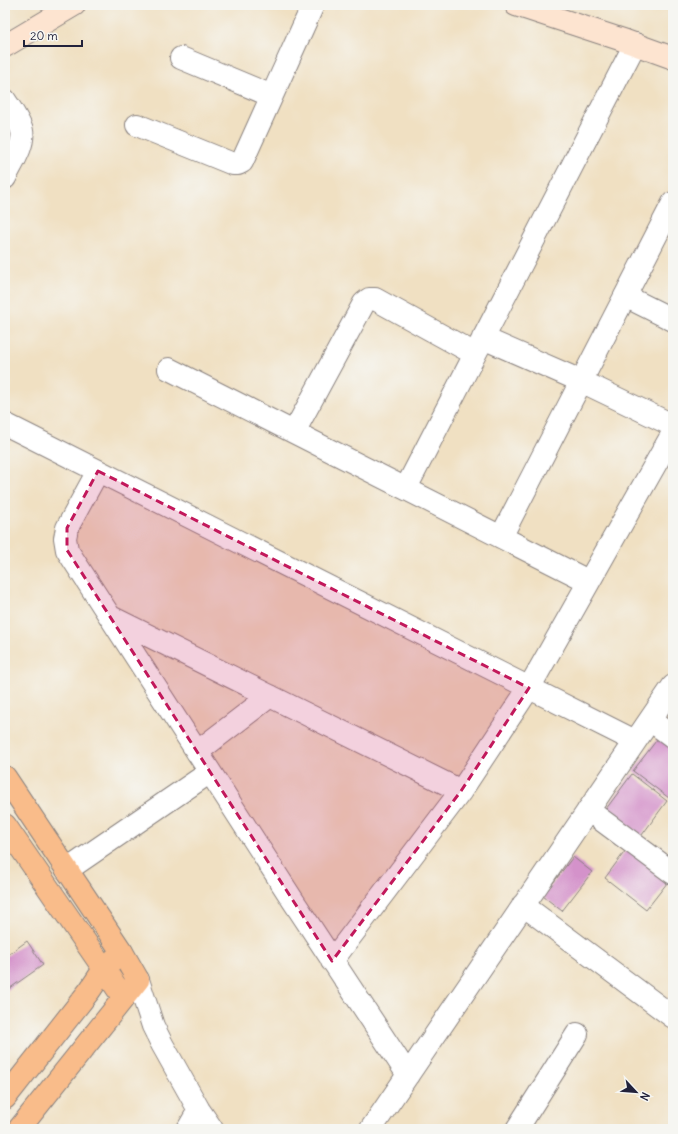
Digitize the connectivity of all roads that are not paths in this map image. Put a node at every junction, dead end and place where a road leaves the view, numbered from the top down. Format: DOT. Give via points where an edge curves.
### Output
graph roads {
  1 [pos="74,5"];
  2 [pos="313,5"];
  3 [pos="516,5"];
  4 [pos="634,44"];
  5 [pos="5,46"];
  6 [pos="181,58"];
  7 [pos="673,58"];
  8 [pos="272,96"];
  9 [pos="5,100"];
  10 [pos="137,125"];
  11 [pos="5,178"];
  12 [pos="673,203"];
  13 [pos="625,296"];
  14 [pos="673,320"];
  15 [pos="479,346"];
  16 [pos="170,369"];
  17 [pos="581,381"];
  18 [pos="5,424"];
  19 [pos="294,432"];
  20 [pos="98,471"];
  21 [pos="406,488"];
  22 [pos="501,537"];
  23 [pos="588,581"];
  24 [pos="111,617"];
  25 [pos="673,686"];
  26 [pos="528,688"];
  27 [pos="270,696"];
  28 [pos="650,720"];
  29 [pos="673,737"];
  30 [pos="635,741"];
  31 [pos="197,752"];
  32 [pos="210,772"];
  33 [pos="5,777"];
  34 [pos="461,791"];
  35 [pos="588,810"];
  36 [pos="5,825"];
  37 [pos="67,870"];
  38 [pos="673,873"];
  39 [pos="523,905"];
  40 [pos="122,952"];
  41 [pos="332,961"];
  42 [pos="104,969"];
  43 [pos="138,980"];
  44 [pos="123,997"];
  45 [pos="673,1016"];
  46 [pos="153,1026"];
  47 [pos="577,1034"];
  48 [pos="408,1075"];
  49 [pos="5,1098"];
  50 [pos="199,1110"];
  51 [pos="19,1129"];
  52 [pos="188,1129"];
  53 [pos="212,1129"];
  54 [pos="371,1129"];
  55 [pos="517,1129"];
  1 -- 5 [label="street"];
  2 -- 8 [label="street"];
  3 -- 4 [label="street"];
  4 -- 7 [label="street"];
  4 -- 15 [label="street"];
  6 -- 8 [label="street"];
  8 -- 10 [label="street" via="242,162 238,164"];
  9 -- 11 [label="street" via="22,130 23,138"];
  12 -- 13 [label="street"];
  13 -- 14 [label="street"];
  13 -- 17 [label="street"];
  15 -- 17 [label="street"];
  15 -- 19 [label="street" via="376,299 369,299 364,303"];
  15 -- 21 [label="street"];
  16 -- 19 [label="street"];
  17 -- 22 [label="street"];
  17 -- 23 [label="street" via="673,427 673,433"];
  18 -- 20 [label="street"];
  19 -- 21 [label="street"];
  20 -- 24 [label="street" via="67,528 65,538 67,550"];
  20 -- 26 [label="street"];
  21 -- 22 [label="street"];
  22 -- 23 [label="street"];
  23 -- 26 [label="street"];
  24 -- 27 [label="street"];
  24 -- 31 [label="street"];
  25 -- 28 [label="street"];
  26 -- 30 [label="street"];
  26 -- 34 [label="street"];
  27 -- 31 [label="street"];
  27 -- 34 [label="street"];
  28 -- 29 [label="street"];
  28 -- 30 [label="street"];
  30 -- 35 [label="street"];
  31 -- 32 [label="street"];
  32 -- 37 [label="street"];
  32 -- 41 [label="street"];
  33 -- 37 [label="main road"];
  34 -- 41 [label="street"];
  35 -- 38 [label="street"];
  35 -- 39 [label="street"];
  36 -- 42 [label="main road"];
  37 -- 40 [label="main road"];
  39 -- 45 [label="street"];
  39 -- 48 [label="street"];
  40 -- 42 [label="main road"];
  40 -- 43 [label="main road"];
  41 -- 48 [label="street"];
  42 -- 44 [label="main road"];
  42 -- 49 [label="main road"];
  43 -- 44 [label="main road"];
  43 -- 46 [label="street"];
  44 -- 46 [label="street"];
  44 -- 51 [label="main road"];
  46 -- 50 [label="street"];
  47 -- 55 [label="street"];
  48 -- 54 [label="street"];
  50 -- 52 [label="street"];
  50 -- 53 [label="street"];
}
